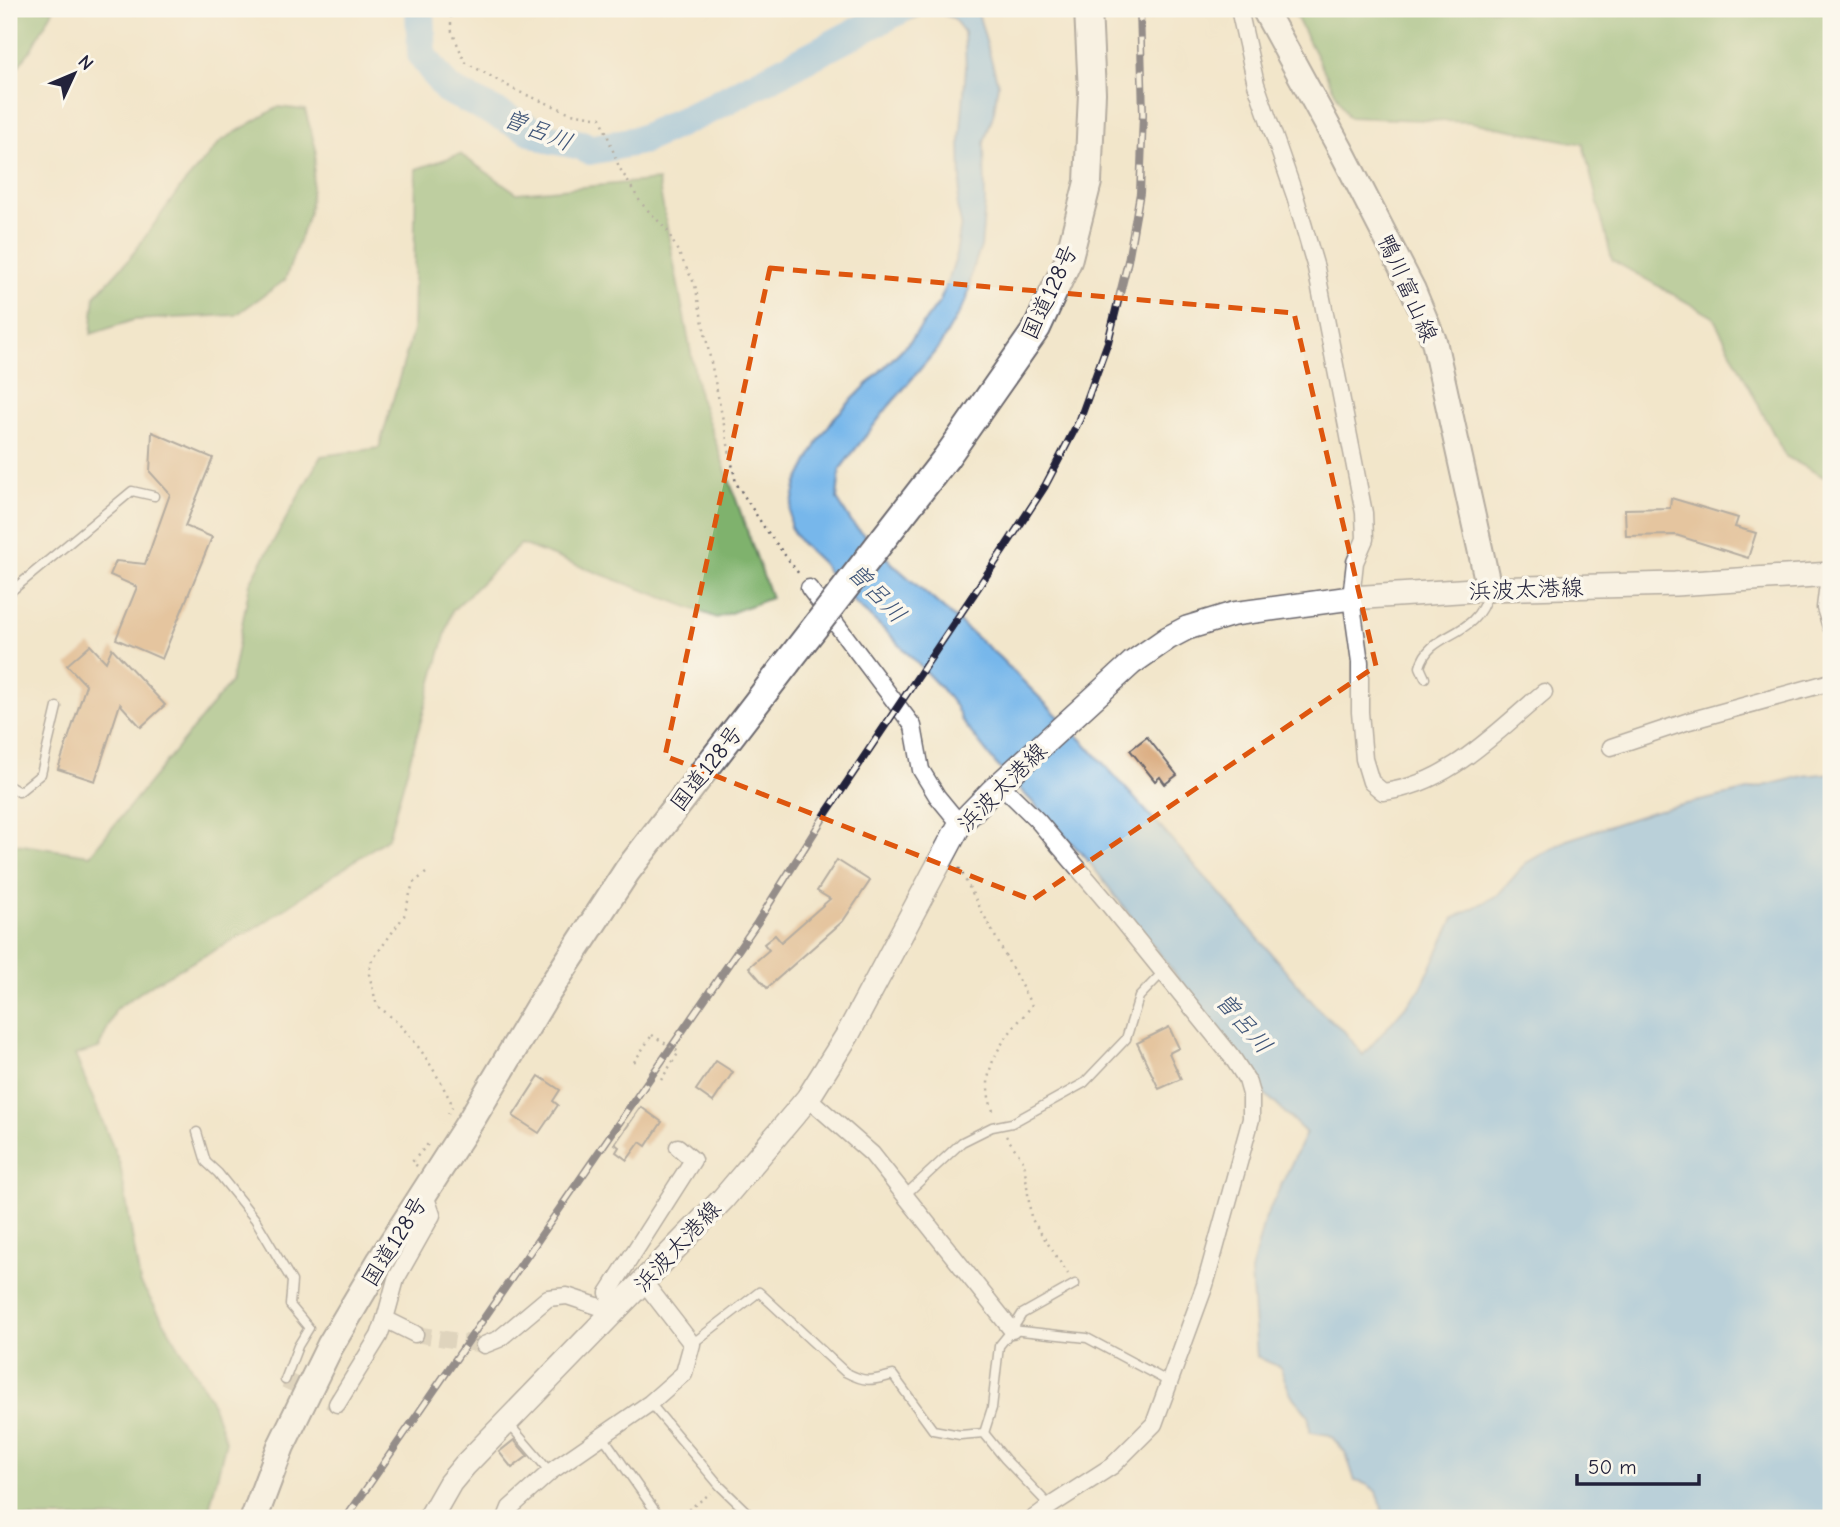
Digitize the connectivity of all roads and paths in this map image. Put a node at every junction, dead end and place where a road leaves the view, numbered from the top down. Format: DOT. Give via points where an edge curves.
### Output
graph roads {
  1 [pos="451,9"];
  2 [pos="1088,9"];
  3 [pos="1240,9"];
  4 [pos="1264,9"];
  5 [pos="153,496"];
  6 [pos="1830,574"];
  7 [pos="809,587"];
  8 [pos="1489,589"];
  9 [pos="9,593"];
  10 [pos="1351,598"];
  11 [pos="1831,627"];
  12 [pos="1425,678"];
  13 [pos="1831,682"];
  14 [pos="1544,692"];
  15 [pos="57,707"];
  16 [pos="1611,747"];
  17 [pos="1004,781"];
  18 [pos="9,786"];
  19 [pos="960,824"];
  20 [pos="948,847"];
  21 [pos="426,873"];
  22 [pos="1163,972"];
  23 [pos="634,1062"];
  24 [pos="661,1080"];
  25 [pos="808,1098"];
  26 [pos="446,1117"];
  27 [pos="999,1125"];
  28 [pos="197,1132"];
  29 [pos="431,1141"];
  30 [pos="678,1147"];
  31 [pos="429,1186"];
  32 [pos="905,1195"];
  33 [pos="644,1282"];
  34 [pos="1075,1284"];
  35 [pos="615,1312"];
  36 [pos="385,1319"];
  37 [pos="1013,1330"];
  38 [pos="415,1334"];
  39 [pos="692,1344"];
  40 [pos="484,1345"];
  41 [pos="285,1380"];
  42 [pos="1171,1383"];
  43 [pos="650,1403"];
  44 [pos="337,1404"];
  45 [pos="507,1422"];
  46 [pos="984,1433"];
  47 [pos="602,1435"];
  48 [pos="550,1472"];
  49 [pos="720,1486"];
  50 [pos="1050,1506"];
  51 [pos="254,1518"];
  52 [pos="430,1518"];
  53 [pos="506,1518"];
  54 [pos="660,1518"];
  55 [pos="677,1518"];
  56 [pos="753,1518"];
  57 [pos="1034,1518"];
  1 -- 7 [label="path" via="452,29 465,62 517,91 572,113 601,118 619,167 641,203 667,230 695,285 736,483"];
  2 -- 31 [label="highway, 国道128号, bridge" via="1092,93 1088,182 1068,261 1037,328 946,458 627,871"];
  3 -- 10 [label="street" via="1256,84 1316,268 1364,513 1365,539 1355,562"];
  4 -- 8 [label="main road, 鴨川富山線" via="1413,290 1434,341"];
  5 -- 9 [label="lane" via="132,491"];
  6 -- 8 [label="main road, 浜波太港線"];
  6 -- 11 [label="street" via="1825,608"];
  7 -- 19 [label="street" via="913,726 921,770"];
  8 -- 10 [label="main road, 浜波太港線"];
  8 -- 12 [label="lane" via="1475,620 1423,655 1420,667"];
  10 -- 14 [label="street" via="1360,662 1364,759 1371,782 1383,792 1401,790 1456,766"];
  10 -- 17 [label="main road, 浜波太港線" via="1260,609 1186,628 1132,663"];
  13 -- 16 [label="street"];
  15 -- 18 [label="lane" via="41,774 19,793"];
  17 -- 19 [label="main road, 浜波太港線"];
  17 -- 22 [label="street" via="1020,806 1038,821"];
  19 -- 20 [label="main road, 浜波太港線"];
  20 -- 25 [label="main road, 浜波太港線" via="848,1034"];
  20 -- 27 [label="path" via="1032,1006 992,1058 987,1076 989,1103"];
  21 -- 26 [label="path" via="413,883 404,916 371,962 369,974 377,1006 398,1020 438,1077 453,1106"];
  22 -- 27 [label="lane" via="1139,996 1126,1038 1084,1083 1012,1123"];
  22 -- 42 [label="street" via="1232,1057 1251,1094 1251,1119 1205,1285"];
  23 -- 24 [label="path, bridge" via="652,1035 679,1052"];
  25 -- 32 [label="street" via="872,1154"];
  25 -- 33 [label="main road, 浜波太港線"];
  27 -- 32 [label="lane" via="962,1142"];
  27 -- 34 [label="path" via="1024,1162 1031,1218"];
  28 -- 41 [label="lane" via="206,1162 254,1219 292,1281 290,1306 309,1328"];
  29 -- 31 [label="path" via="412,1162"];
  30 -- 35 [label="street" via="693,1160 608,1293"];
  31 -- 36 [label="street" via="432,1215 396,1279"];
  31 -- 51 [label="highway, 国道128号" via="331,1346 281,1446"];
  32 -- 37 [label="street"];
  33 -- 35 [label="main road, 浜波太港線"];
  33 -- 39 [label="street"];
  34 -- 37 [label="lane" via="1022,1314"];
  35 -- 40 [label="street" via="566,1296 548,1298 499,1339"];
  35 -- 45 [label="main road, 浜波太港線"];
  36 -- 38 [label="street"];
  36 -- 44 [label="street"];
  37 -- 42 [label="lane" via="1087,1338"];
  37 -- 46 [label="lane" via="999,1346 992,1408"];
  39 -- 43 [label="street" via="684,1373"];
  39 -- 46 [label="lane" via="759,1292 845,1372 870,1381 893,1376 933,1430"];
  42 -- 50 [label="street" via="1154,1424 1112,1465"];
  43 -- 47 [label="street"];
  43 -- 49 [label="lane"];
  45 -- 48 [label="lane"];
  45 -- 52 [label="main road, 浜波太港線" via="450,1483"];
  46 -- 50 [label="lane"];
  47 -- 48 [label="street"];
  47 -- 54 [label="lane"];
  48 -- 53 [label="street" via="510,1508"];
  49 -- 55 [label="path"];
  49 -- 56 [label="lane"];
  50 -- 57 [label="street"];
}
